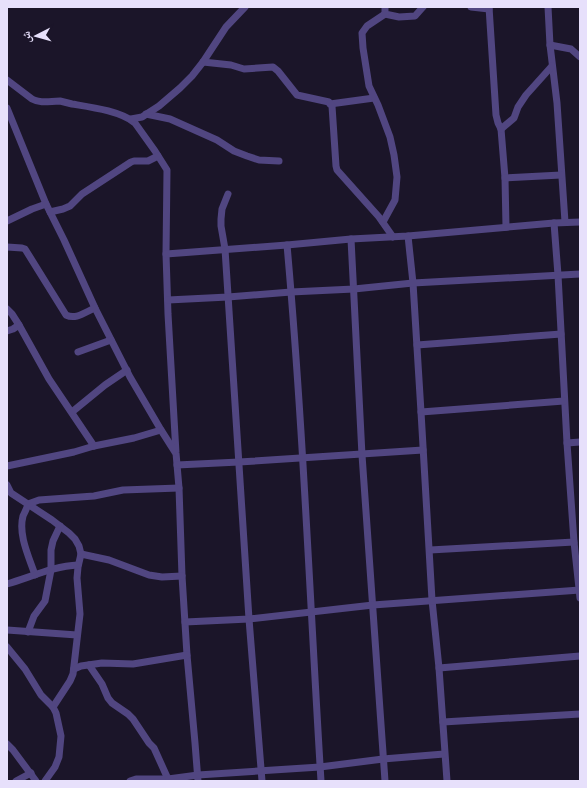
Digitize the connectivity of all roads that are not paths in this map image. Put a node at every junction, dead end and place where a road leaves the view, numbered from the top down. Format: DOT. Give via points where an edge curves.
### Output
graph roads {
  1 [pos="245,7"];
  2 [pos="423,7"];
  3 [pos="471,7"];
  4 [pos="548,7"];
  5 [pos="489,8"];
  6 [pos="385,11"];
  7 [pos="550,45"];
  8 [pos="580,57"];
  9 [pos="203,62"];
  10 [pos="552,66"];
  11 [pos="7,80"];
  12 [pos="374,98"];
  13 [pos="330,104"];
  14 [pos="7,108"];
  15 [pos="146,114"];
  16 [pos="131,119"];
  17 [pos="9,121"];
  18 [pos="501,130"];
  19 [pos="158,156"];
  20 [pos="279,161"];
  21 [pos="562,175"];
  22 [pos="505,178"];
  23 [pos="228,194"];
  24 [pos="46,204"];
  25 [pos="50,212"];
  26 [pos="7,221"];
  27 [pos="383,222"];
  28 [pos="565,222"];
  29 [pos="580,222"];
  30 [pos="554,223"];
  31 [pos="506,227"];
  32 [pos="408,236"];
  33 [pos="393,237"];
  34 [pos="351,239"];
  35 [pos="287,246"];
  36 [pos="7,247"];
  37 [pos="225,249"];
  38 [pos="166,254"];
  39 [pos="580,274"];
  40 [pos="558,275"];
  41 [pos="413,284"];
  42 [pos="354,289"];
  43 [pos="291,292"];
  44 [pos="228,297"];
  45 [pos="168,300"];
  46 [pos="94,308"];
  47 [pos="7,309"];
  48 [pos="19,325"];
  49 [pos="7,331"];
  50 [pos="561,334"];
  51 [pos="111,340"];
  52 [pos="417,345"];
  53 [pos="78,352"];
  54 [pos="127,370"];
  55 [pos="564,401"];
  56 [pos="72,412"];
  57 [pos="421,412"];
  58 [pos="160,430"];
  59 [pos="580,442"];
  60 [pos="567,443"];
  61 [pos="94,446"];
  62 [pos="423,450"];
  63 [pos="176,453"];
  64 [pos="362,454"];
  65 [pos="302,458"];
  66 [pos="239,462"];
  67 [pos="177,465"];
  68 [pos="7,466"];
  69 [pos="7,485"];
  70 [pos="179,488"];
  71 [pos="28,504"];
  72 [pos="60,526"];
  73 [pos="574,542"];
  74 [pos="430,550"];
  75 [pos="80,554"];
  76 [pos="78,565"];
  77 [pos="51,570"];
  78 [pos="35,575"];
  79 [pos="182,576"];
  80 [pos="7,584"];
  81 [pos="580,590"];
  82 [pos="580,598"];
  83 [pos="432,600"];
  84 [pos="373,604"];
  85 [pos="312,612"];
  86 [pos="249,619"];
  87 [pos="185,622"];
  88 [pos="7,630"];
  89 [pos="28,632"];
  90 [pos="78,635"];
  91 [pos="7,647"];
  92 [pos="187,655"];
  93 [pos="580,656"];
  94 [pos="89,665"];
  95 [pos="439,668"];
  96 [pos="74,669"];
  97 [pos="52,707"];
  98 [pos="580,714"];
  99 [pos="443,722"];
  100 [pos="7,744"];
  101 [pos="444,754"];
  102 [pos="383,759"];
  103 [pos="320,767"];
  104 [pos="262,771"];
  105 [pos="31,774"];
  106 [pos="198,778"];
  107 [pos="168,779"];
  108 [pos="16,781"];
  109 [pos="36,781"];
  110 [pos="45,781"];
  111 [pos="130,781"];
  112 [pos="262,781"];
  113 [pos="321,781"];
  114 [pos="385,781"];
  115 [pos="446,781"];
  1 -- 9 [label="street" via="226,27"];
  2 -- 6 [label="street" via="415,16 399,17"];
  3 -- 5 [label="street"];
  4 -- 7 [label="street"];
  5 -- 18 [label="street" via="496,115"];
  6 -- 12 [label="street" via="362,33 368,86"];
  7 -- 8 [label="street" via="571,49"];
  7 -- 10 [label="street"];
  9 -- 13 [label="street" via="244,69 273,67 297,95"];
  9 -- 15 [label="street" via="180,88"];
  10 -- 18 [label="street" via="526,95 514,118"];
  10 -- 21 [label="street"];
  11 -- 16 [label="street" via="37,102 60,101 96,107"];
  12 -- 13 [label="street"];
  12 -- 27 [label="street" via="390,137 397,178 395,200"];
  13 -- 27 [label="street" via="337,170"];
  14 -- 17 [label="street"];
  15 -- 16 [label="street"];
  15 -- 20 [label="street" via="170,120 247,156 259,160"];
  16 -- 19 [label="street"];
  17 -- 24 [label="street"];
  18 -- 22 [label="street"];
  19 -- 25 [label="street" via="148,161 130,162 82,194 70,206"];
  19 -- 38 [label="street" via="168,174"];
  21 -- 22 [label="street"];
  21 -- 28 [label="street"];
  22 -- 31 [label="street"];
  23 -- 37 [label="street" via="221,219"];
  24 -- 25 [label="street"];
  24 -- 26 [label="street"];
  25 -- 46 [label="street"];
  27 -- 33 [label="street"];
  28 -- 29 [label="street"];
  28 -- 30 [label="street"];
  30 -- 31 [label="street"];
  30 -- 40 [label="street"];
  31 -- 32 [label="street"];
  32 -- 33 [label="street"];
  32 -- 41 [label="street"];
  33 -- 34 [label="street"];
  34 -- 35 [label="street"];
  34 -- 42 [label="street"];
  35 -- 37 [label="street"];
  35 -- 43 [label="street"];
  36 -- 46 [label="street" via="25,249 66,315 76,317"];
  37 -- 38 [label="street"];
  37 -- 44 [label="street"];
  38 -- 45 [label="street"];
  39 -- 40 [label="street"];
  40 -- 41 [label="street"];
  40 -- 50 [label="street"];
  41 -- 42 [label="street"];
  41 -- 52 [label="street"];
  42 -- 43 [label="street"];
  42 -- 64 [label="street"];
  43 -- 44 [label="street"];
  43 -- 65 [label="street"];
  44 -- 45 [label="street"];
  44 -- 66 [label="street"];
  45 -- 63 [label="street"];
  46 -- 51 [label="street"];
  47 -- 48 [label="street"];
  48 -- 49 [label="street"];
  48 -- 56 [label="street" via="49,379"];
  50 -- 52 [label="street"];
  50 -- 55 [label="street"];
  51 -- 53 [label="street"];
  51 -- 54 [label="street"];
  52 -- 57 [label="street"];
  54 -- 56 [label="street"];
  54 -- 58 [label="street"];
  55 -- 57 [label="street"];
  55 -- 60 [label="street"];
  56 -- 61 [label="street"];
  57 -- 62 [label="street"];
  58 -- 61 [label="street"];
  58 -- 63 [label="street"];
  59 -- 60 [label="street"];
  60 -- 73 [label="street"];
  61 -- 68 [label="street"];
  62 -- 64 [label="street"];
  62 -- 74 [label="street"];
  63 -- 67 [label="street"];
  64 -- 65 [label="street"];
  64 -- 84 [label="street"];
  65 -- 66 [label="street"];
  65 -- 85 [label="street"];
  66 -- 67 [label="street"];
  66 -- 86 [label="street"];
  67 -- 70 [label="street"];
  69 -- 71 [label="street" via="11,493"];
  70 -- 71 [label="street" via="123,490 94,496 39,500"];
  70 -- 79 [label="street"];
  71 -- 72 [label="street"];
  71 -- 78 [label="street" via="23,517 23,538"];
  72 -- 75 [label="street" via="75,539"];
  72 -- 77 [label="street" via="51,550"];
  73 -- 74 [label="street"];
  73 -- 81 [label="street"];
  74 -- 83 [label="street"];
  75 -- 76 [label="street"];
  75 -- 79 [label="street" via="109,560 149,575"];
  76 -- 77 [label="street"];
  76 -- 90 [label="street"];
  77 -- 78 [label="street"];
  77 -- 89 [label="street" via="45,601 34,616"];
  78 -- 80 [label="street"];
  79 -- 87 [label="street"];
  81 -- 82 [label="street"];
  81 -- 83 [label="street"];
  83 -- 84 [label="street"];
  83 -- 95 [label="street"];
  84 -- 85 [label="street"];
  84 -- 102 [label="street"];
  85 -- 86 [label="street"];
  85 -- 103 [label="street"];
  86 -- 87 [label="street"];
  86 -- 104 [label="street"];
  87 -- 92 [label="street"];
  88 -- 89 [label="street"];
  89 -- 90 [label="street"];
  90 -- 96 [label="street"];
  91 -- 97 [label="street"];
  92 -- 94 [label="street" via="133,664 108,662"];
  92 -- 106 [label="street"];
  93 -- 95 [label="street"];
  94 -- 96 [label="street"];
  94 -- 107 [label="street" via="108,698 132,719 154,748"];
  95 -- 99 [label="street"];
  96 -- 97 [label="street" via="70,681"];
  97 -- 110 [label="street" via="59,725 60,748 55,767"];
  98 -- 99 [label="street"];
  99 -- 101 [label="street"];
  100 -- 105 [label="street"];
  101 -- 102 [label="street"];
  101 -- 115 [label="street"];
  102 -- 103 [label="street"];
  102 -- 114 [label="street"];
  103 -- 104 [label="street"];
  103 -- 113 [label="street"];
  104 -- 106 [label="street"];
  104 -- 112 [label="street"];
  105 -- 108 [label="street"];
  105 -- 109 [label="street"];
  106 -- 107 [label="street"];
  107 -- 111 [label="street"];
}
